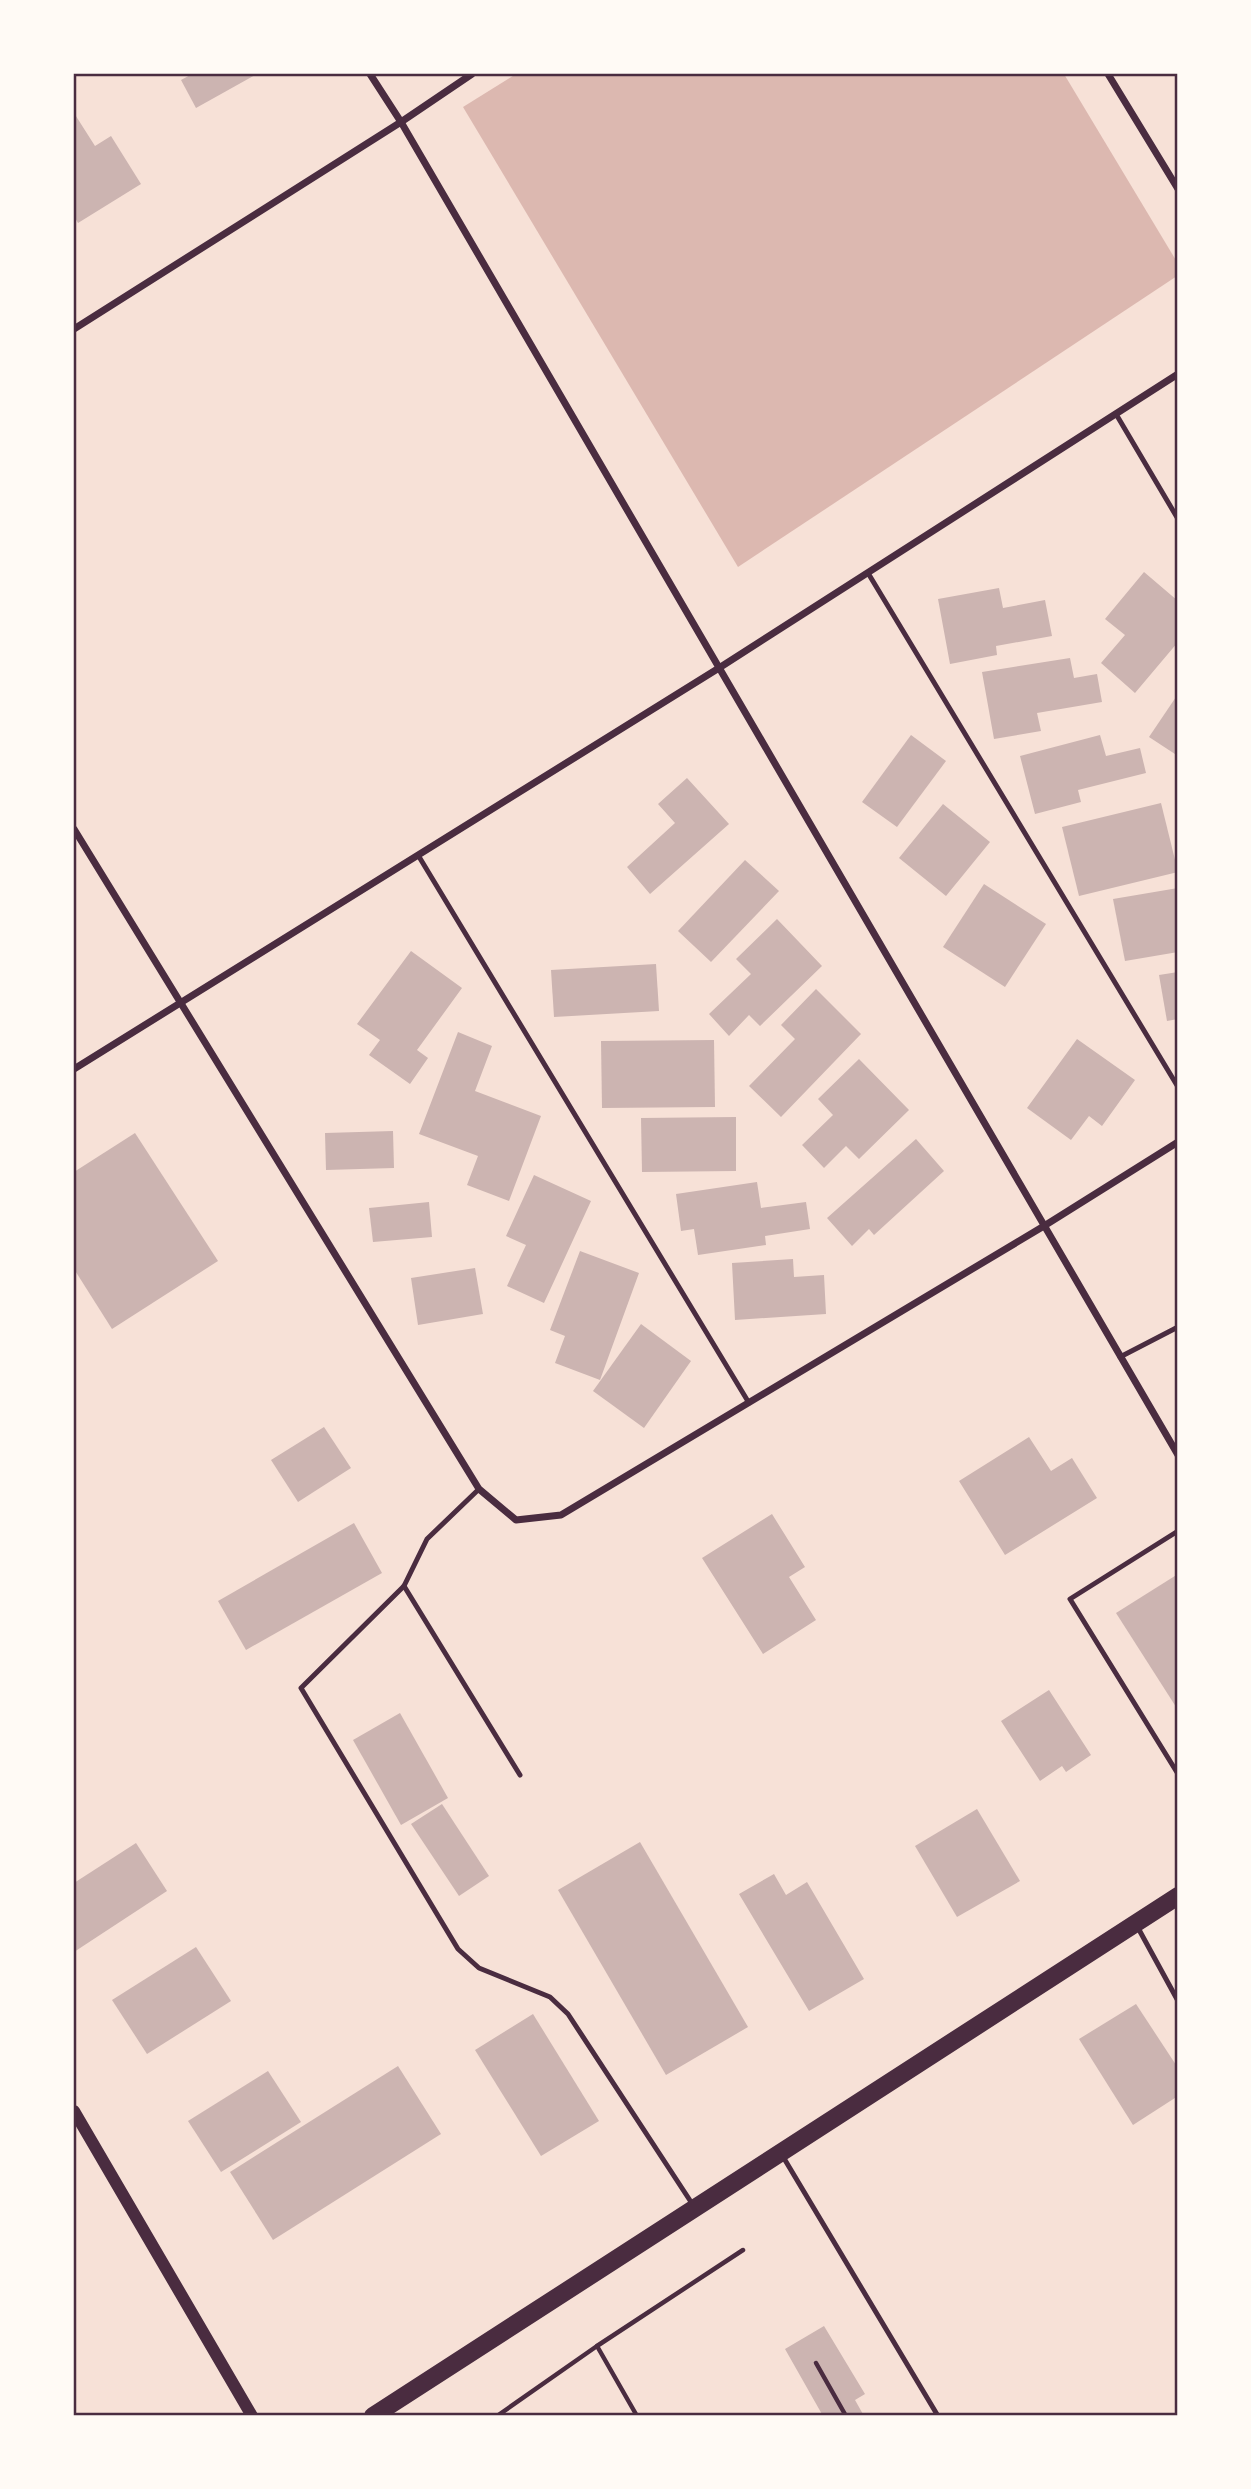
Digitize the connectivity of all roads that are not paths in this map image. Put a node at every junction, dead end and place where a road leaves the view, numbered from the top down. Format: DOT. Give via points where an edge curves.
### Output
graph roads {
  1 [pos="370,74"];
  2 [pos="472,74"];
  3 [pos="1108,74"];
  4 [pos="401,122"];
  5 [pos="1178,189"];
  6 [pos="74,329"];
  7 [pos="1178,374"];
  8 [pos="1116,414"];
  9 [pos="1178,519"];
  10 [pos="868,573"];
  11 [pos="719,668"];
  12 [pos="74,829"];
  13 [pos="418,855"];
  14 [pos="181,1002"];
  15 [pos="74,1069"];
  16 [pos="1178,1087"];
  17 [pos="1178,1142"];
  18 [pos="1044,1226"];
  19 [pos="1178,1327"];
  20 [pos="1121,1357"];
  21 [pos="749,1403"];
  22 [pos="1178,1455"];
  23 [pos="479,1489"];
  24 [pos="1178,1531"];
  25 [pos="404,1586"];
  26 [pos="1178,1774"];
  27 [pos="520,1775"];
  28 [pos="1178,1896"];
  29 [pos="1136,1923"];
  30 [pos="1178,2001"];
  31 [pos="74,2111"];
  32 [pos="780,2153"];
  33 [pos="695,2207"];
  34 [pos="252,2416"];
  35 [pos="373,2416"];
  36 [pos="938,2416"];
  1 -- 4 [label="street"];
  2 -- 4 [label="street"];
  3 -- 5 [label="street"];
  4 -- 6 [label="street"];
  4 -- 11 [label="street"];
  7 -- 8 [label="street"];
  8 -- 9 [label="lane"];
  8 -- 10 [label="street"];
  10 -- 11 [label="street"];
  10 -- 16 [label="lane"];
  11 -- 13 [label="street"];
  11 -- 18 [label="street"];
  12 -- 14 [label="street"];
  13 -- 14 [label="street"];
  13 -- 21 [label="lane"];
  14 -- 15 [label="street"];
  14 -- 23 [label="street"];
  17 -- 18 [label="street"];
  18 -- 20 [label="street"];
  18 -- 21 [label="street"];
  19 -- 20 [label="lane"];
  20 -- 22 [label="street"];
  21 -- 23 [label="street" via="561,1515 516,1520"];
  23 -- 25 [label="lane" via="427,1539"];
  24 -- 26 [label="lane" via="1070,1599"];
  25 -- 27 [label="lane"];
  25 -- 33 [label="lane" via="301,1688 458,1949 479,1968 550,1997 568,2014"];
  28 -- 29 [label="main road"];
  29 -- 30 [label="lane"];
  29 -- 32 [label="main road"];
  31 -- 34 [label="street"];
  32 -- 33 [label="main road"];
  32 -- 36 [label="lane"];
  33 -- 35 [label="main road"];
}
